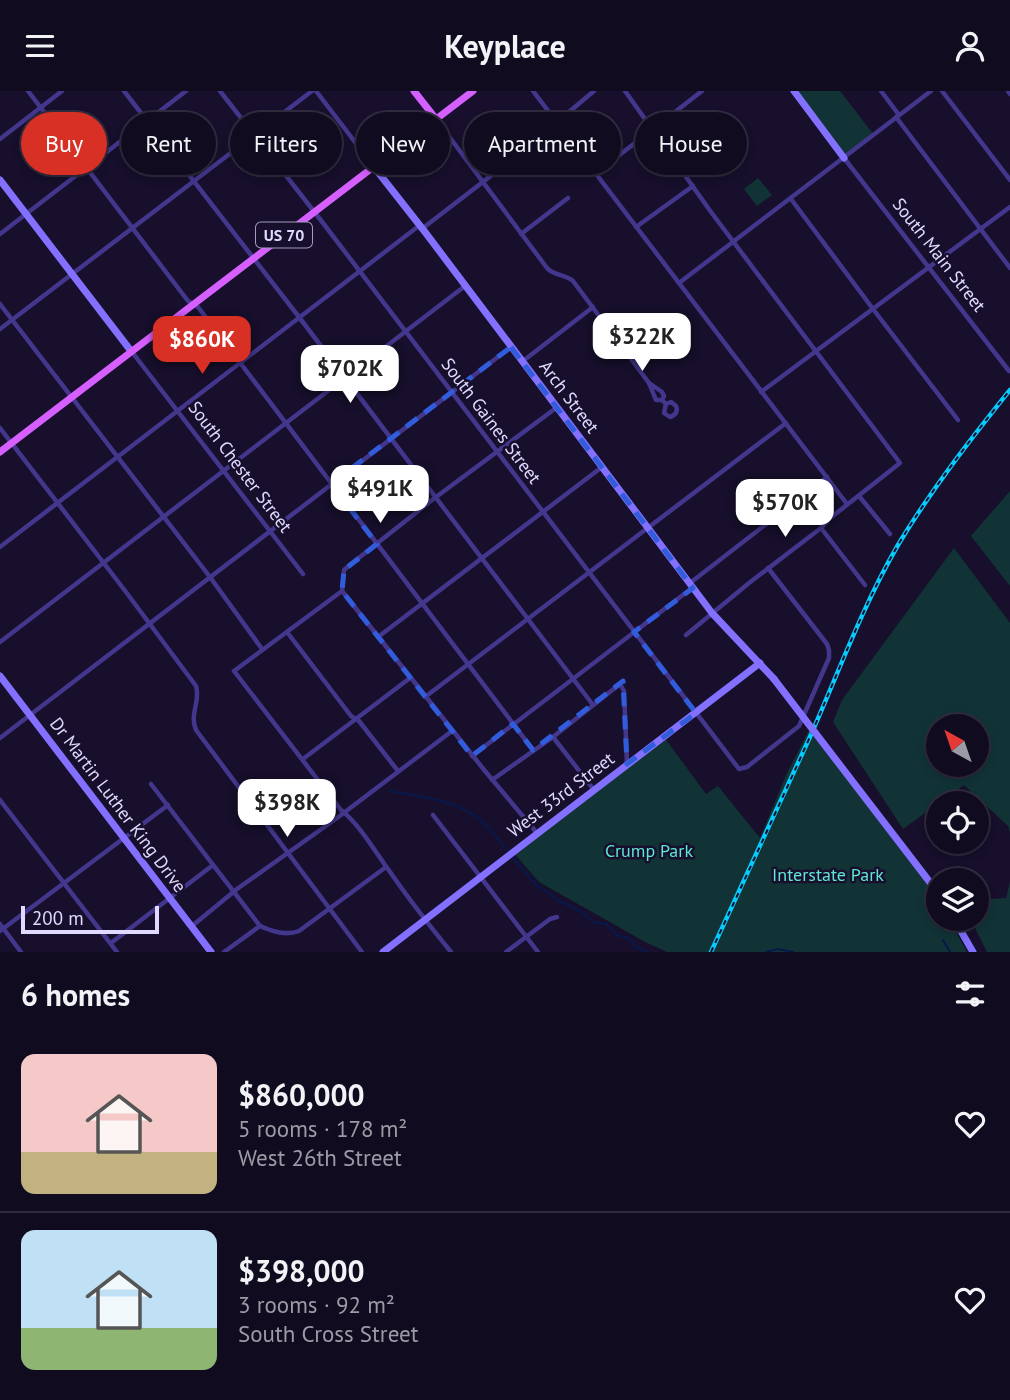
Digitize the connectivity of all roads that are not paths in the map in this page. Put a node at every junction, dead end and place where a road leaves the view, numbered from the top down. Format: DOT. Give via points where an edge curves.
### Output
graph roads {
  1 [pos="28,91"];
  2 [pos="62,91"];
  3 [pos="124,91"];
  4 [pos="186,91"];
  5 [pos="220,91"];
  6 [pos="316,91"];
  7 [pos="414,91"];
  8 [pos="473,91"];
  9 [pos="533,91"];
  10 [pos="594,91"];
  11 [pos="625,91"];
  12 [pos="702,91"];
  13 [pos="794,91"];
  14 [pos="881,91"];
  15 [pos="931,91"];
  16 [pos="942,91"];
  17 [pos="40,108"];
  18 [pos="43,112"];
  19 [pos="140,112"];
  20 [pos="159,112"];
  21 [pos="236,112"];
  22 [pos="286,112"];
  23 [pos="430,112"];
  24 [pos="445,112"];
  25 [pos="548,112"];
  26 [pos="569,112"];
  27 [pos="640,112"];
  28 [pos="675,112"];
  29 [pos="898,116"];
  30 [pos="450,138"];
  31 [pos="0,139"];
  32 [pos="121,141"];
  33 [pos="356,143"];
  34 [pos="635,143"];
  35 [pos="107,152"];
  36 [pos="230,153"];
  37 [pos="621,154"];
  38 [pos="844,158"];
  39 [pos="77,175"];
  40 [pos="91,175"];
  41 [pos="189,175"];
  42 [pos="284,175"];
  43 [pos="363,175"];
  44 [pos="380,175"];
  45 [pos="491,175"];
  46 [pos="596,175"];
  47 [pos="685,175"];
  48 [pos="0,180"];
  49 [pos="1010,180"];
  50 [pos="194,181"];
  51 [pos="482,182"];
  52 [pos="693,186"];
  53 [pos="568,198"];
  54 [pos="790,199"];
  55 [pos="1010,207"];
  56 [pos="313,213"];
  57 [pos="26,214"];
  58 [pos="421,227"];
  59 [pos="636,227"];
  60 [pos="132,228"];
  61 [pos="981,229"];
  62 [pos="0,234"];
  63 [pos="521,234"];
  64 [pos="733,242"];
  65 [pos="254,258"];
  66 [pos="928,268"];
  67 [pos="1010,268"];
  68 [pos="360,271"];
  69 [pos="72,274"];
  70 [pos="679,283"];
  71 [pos="465,286"];
  72 [pos="0,304"];
  73 [pos="193,304"];
  74 [pos="593,307"];
  75 [pos="873,309"];
  76 [pos="299,317"];
  77 [pos="12,320"];
  78 [pos="0,329"];
  79 [pos="405,331"];
  80 [pos="511,347"];
  81 [pos="131,351"];
  82 [pos="815,351"];
  83 [pos="523,361"];
  84 [pos="239,363"];
  85 [pos="1009,371"];
  86 [pos="346,378"];
  87 [pos="452,392"];
  88 [pos="761,392"];
  89 [pos="72,397"];
  90 [pos="664,402"];
  91 [pos="556,408"];
  92 [pos="177,411"];
  93 [pos="958,420"];
  94 [pos="286,423"];
  95 [pos="786,423"];
  96 [pos="0,428"];
  97 [pos="391,438"];
  98 [pos="11,443"];
  99 [pos="0,452"];
  100 [pos="497,452"];
  101 [pos="118,456"];
  102 [pos="602,467"];
  103 [pos="223,471"];
  104 [pos="827,477"];
  105 [pos="331,484"];
  106 [pos="859,496"];
  107 [pos="436,497"];
  108 [pos="57,503"];
  109 [pos="847,504"];
  110 [pos="543,512"];
  111 [pos="164,516"];
  112 [pos="648,528"];
  113 [pos="821,528"];
  114 [pos="269,531"];
  115 [pos="890,534"];
  116 [pos="377,544"];
  117 [pos="0,547"];
  118 [pos="482,558"];
  119 [pos="104,563"];
  120 [pos="768,568"];
  121 [pos="589,572"];
  122 [pos="303,574"];
  123 [pos="210,577"];
  124 [pos="865,585"];
  125 [pos="692,586"];
  126 [pos="342,591"];
  127 [pos="422,603"];
  128 [pos="712,613"];
  129 [pos="528,619"];
  130 [pos="149,623"];
  131 [pos="287,632"];
  132 [pos="634,632"];
  133 [pos="686,635"];
  134 [pos="378,637"];
  135 [pos="0,642"];
  136 [pos="262,649"];
  137 [pos="760,663"];
  138 [pos="468,664"];
  139 [pos="0,676"];
  140 [pos="410,678"];
  141 [pos="573,678"];
  142 [pos="425,697"];
  143 [pos="593,705"];
  144 [pos="696,713"];
  145 [pos="30,715"];
  146 [pos="357,718"];
  147 [pos="513,724"];
  148 [pos="452,731"];
  149 [pos="553,737"];
  150 [pos="0,738"];
  151 [pos="533,750"];
  152 [pos="472,756"];
  153 [pos="303,759"];
  154 [pos="627,764"];
  155 [pos="398,771"];
  156 [pos="492,780"];
  157 [pos="150,784"];
  158 [pos="594,790"];
  159 [pos="0,800"];
  160 [pos="167,805"];
  161 [pos="345,813"];
  162 [pos="433,815"];
  163 [pos="538,833"];
  164 [pos="124,838"];
  165 [pos="287,854"];
  166 [pos="213,865"];
  167 [pos="386,867"];
  168 [pos="481,877"];
  169 [pos="926,877"];
  170 [pos="64,883"];
  171 [pos="234,892"];
  172 [pos="170,898"];
  173 [pos="329,908"];
  174 [pos="557,917"];
  175 [pos="425,920"];
  176 [pos="192,926"];
  177 [pos="260,926"];
  178 [pos="1,928"];
  179 [pos="961,931"];
  180 [pos="526,936"];
  181 [pos="110,943"];
  182 [pos="21,952"];
  183 [pos="117,952"];
  184 [pos="211,952"];
  185 [pos="224,952"];
  186 [pos="362,952"];
  187 [pos="383,952"];
  188 [pos="451,952"];
  189 [pos="506,952"];
  190 [pos="538,952"];
  191 [pos="973,952"];
  1 -- 17 [label="street"];
  2 -- 17 [label="street"];
  3 -- 19 [label="street"];
  4 -- 20 [label="street"];
  5 -- 21 [label="street, South Gaines Street"];
  6 -- 22 [label="street"];
  6 -- 33 [label="street"];
  7 -- 23 [label="main road"];
  8 -- 24 [label="main road"];
  9 -- 25 [label="street"];
  10 -- 26 [label="street"];
  11 -- 27 [label="street"];
  12 -- 28 [label="street"];
  13 -- 38 [label="main road, South Main Street"];
  14 -- 29 [label="street"];
  15 -- 29 [label="street"];
  16 -- 49 [label="street"];
  17 -- 18 [label="street"];
  17 -- 31 [label="street"];
  29 -- 38 [label="street"];
  29 -- 61 [label="street"];
  30 -- 51 [label="street"];
  32 -- 35 [label="street"];
  34 -- 37 [label="street"];
  36 -- 50 [label="street"];
  38 -- 54 [label="street"];
  38 -- 66 [label="street, South Main Street"];
  39 -- 57 [label="street"];
  40 -- 60 [label="street"];
  41 -- 50 [label="street"];
  42 -- 56 [label="street, South Gaines Street"];
  43 -- 56 [label="main road, US 70"];
  44 -- 58 [label="main road, Arch Street"];
  45 -- 51 [label="street"];
  46 -- 59 [label="street"];
  47 -- 52 [label="street"];
  48 -- 57 [label="main road, South Chester Street"];
  50 -- 60 [label="street"];
  50 -- 65 [label="street"];
  51 -- 58 [label="street"];
  51 -- 63 [label="street"];
  52 -- 59 [label="street"];
  52 -- 64 [label="street"];
  53 -- 63 [label="street"];
  54 -- 64 [label="street"];
  54 -- 75 [label="street"];
  55 -- 61 [label="street"];
  56 -- 65 [label="main road, US 70"];
  56 -- 68 [label="street, South Gaines Street"];
  57 -- 62 [label="street"];
  57 -- 69 [label="main road, South Chester Street"];
  58 -- 68 [label="street"];
  58 -- 71 [label="main road, Arch Street"];
  59 -- 70 [label="street"];
  60 -- 69 [label="street"];
  60 -- 73 [label="street"];
  61 -- 66 [label="street"];
  61 -- 67 [label="street"];
  63 -- 74 [label="street" via="549,270 571,278"];
  64 -- 70 [label="street"];
  64 -- 82 [label="street"];
  65 -- 73 [label="main road, US 70"];
  65 -- 76 [label="street"];
  66 -- 75 [label="street"];
  66 -- 85 [label="street, South Main Street"];
  68 -- 76 [label="street"];
  68 -- 79 [label="street, South Gaines Street"];
  69 -- 77 [label="street"];
  69 -- 81 [label="main road, South Chester Street"];
  70 -- 88 [label="street"];
  71 -- 79 [label="street"];
  71 -- 80 [label="main road, Arch Street"];
  72 -- 77 [label="street"];
  73 -- 81 [label="main road, US 70"];
  73 -- 84 [label="street"];
  74 -- 83 [label="street"];
  74 -- 90 [label="street" via="649,383 662,392"];
  75 -- 82 [label="street"];
  75 -- 93 [label="street"];
  76 -- 84 [label="street"];
  76 -- 86 [label="street"];
  77 -- 78 [label="street"];
  77 -- 89 [label="street"];
  79 -- 86 [label="street"];
  79 -- 87 [label="street, South Gaines Street"];
  80 -- 83 [label="main road, Arch Street"];
  80 -- 87 [label="street"];
  81 -- 89 [label="main road, US 70"];
  81 -- 92 [label="street, South Chester Street"];
  82 -- 88 [label="street"];
  82 -- 106 [label="street" via="900,463"];
  83 -- 91 [label="main road, Arch Street"];
  84 -- 92 [label="street"];
  84 -- 94 [label="street"];
  86 -- 94 [label="street"];
  86 -- 97 [label="street"];
  87 -- 97 [label="street"];
  87 -- 100 [label="street, South Gaines Street"];
  88 -- 95 [label="street"];
  89 -- 98 [label="main road, US 70"];
  89 -- 101 [label="street"];
  91 -- 100 [label="street"];
  91 -- 102 [label="main road, Arch Street"];
  92 -- 101 [label="street"];
  92 -- 103 [label="street, South Chester Street"];
  94 -- 103 [label="street"];
  94 -- 105 [label="street"];
  95 -- 104 [label="street"];
  95 -- 112 [label="street"];
  96 -- 98 [label="street"];
  97 -- 105 [label="street"];
  97 -- 107 [label="street"];
  98 -- 99 [label="main road, US 70"];
  98 -- 108 [label="street"];
  100 -- 107 [label="street"];
  100 -- 110 [label="street, South Gaines Street"];
  101 -- 108 [label="street"];
  101 -- 111 [label="street"];
  102 -- 110 [label="street"];
  102 -- 112 [label="main road, Arch Street"];
  103 -- 111 [label="street"];
  103 -- 114 [label="street, South Chester Street"];
  104 -- 109 [label="street"];
  104 -- 125 [label="street"];
  105 -- 114 [label="street"];
  105 -- 116 [label="street"];
  106 -- 109 [label="street"];
  106 -- 115 [label="street"];
  107 -- 116 [label="street"];
  107 -- 118 [label="street"];
  108 -- 117 [label="street"];
  108 -- 119 [label="street"];
  109 -- 113 [label="street"];
  110 -- 118 [label="street"];
  110 -- 121 [label="street, South Gaines Street"];
  111 -- 119 [label="street"];
  111 -- 123 [label="street"];
  112 -- 121 [label="street"];
  112 -- 125 [label="main road, Arch Street"];
  113 -- 120 [label="street"];
  113 -- 124 [label="street"];
  114 -- 122 [label="street, South Chester Street"];
  114 -- 123 [label="street"];
  116 -- 126 [label="street" via="344,571"];
  116 -- 127 [label="street"];
  118 -- 127 [label="street"];
  118 -- 129 [label="street"];
  119 -- 130 [label="street"];
  119 -- 135 [label="street"];
  120 -- 128 [label="street"];
  120 -- 144 [label="street, South Gaines Street" via="830,650 799,726 739,769"];
  121 -- 129 [label="street"];
  121 -- 132 [label="street, South Gaines Street"];
  123 -- 130 [label="street"];
  123 -- 136 [label="street"];
  125 -- 128 [label="main road, Arch Street"];
  125 -- 132 [label="street"];
  126 -- 131 [label="street"];
  126 -- 134 [label="street"];
  127 -- 134 [label="street"];
  127 -- 138 [label="street"];
  128 -- 133 [label="street"];
  128 -- 137 [label="main road, Arch Street"];
  129 -- 138 [label="street"];
  129 -- 141 [label="street"];
  130 -- 145 [label="street"];
  130 -- 165 [label="street" via="196,686 196,730"];
  131 -- 136 [label="street"];
  131 -- 146 [label="street"];
  132 -- 141 [label="street"];
  132 -- 144 [label="street, South Gaines Street"];
  134 -- 140 [label="street"];
  136 -- 153 [label="street" via="234,671"];
  137 -- 144 [label="main road, West 33rd Street"];
  137 -- 169 [label="main road, Arch Street, bridge"];
  138 -- 142 [label="street"];
  138 -- 147 [label="street"];
  139 -- 145 [label="main road, Dr Martin Luther King Drive"];
  140 -- 142 [label="street"];
  140 -- 146 [label="street"];
  141 -- 143 [label="street"];
  141 -- 147 [label="street"];
  142 -- 148 [label="street"];
  143 -- 149 [label="street"];
  143 -- 154 [label="street" via="620,684"];
  144 -- 154 [label="main road, West 33rd Street"];
  145 -- 150 [label="street"];
  145 -- 164 [label="main road, Dr Martin Luther King Drive"];
  146 -- 153 [label="street"];
  146 -- 155 [label="street"];
  147 -- 151 [label="street"];
  147 -- 152 [label="street"];
  148 -- 152 [label="street"];
  148 -- 155 [label="street"];
  149 -- 151 [label="street"];
  149 -- 158 [label="street"];
  151 -- 156 [label="street"];
  152 -- 156 [label="street"];
  153 -- 161 [label="street"];
  154 -- 158 [label="main road, West 33rd Street"];
  155 -- 161 [label="street"];
  156 -- 163 [label="street"];
  157 -- 160 [label="street"];
  158 -- 163 [label="main road, West 33rd Street"];
  159 -- 170 [label="street"];
  160 -- 164 [label="street"];
  160 -- 166 [label="street"];
  161 -- 165 [label="street"];
  161 -- 167 [label="street"];
  162 -- 168 [label="street"];
  163 -- 168 [label="main road, West 33rd Street"];
  164 -- 170 [label="street"];
  164 -- 172 [label="main road, Dr Martin Luther King Drive"];
  165 -- 171 [label="street"];
  165 -- 173 [label="street"];
  166 -- 171 [label="street"];
  166 -- 172 [label="street"];
  167 -- 173 [label="street"];
  167 -- 175 [label="street"];
  168 -- 175 [label="main road, West 33rd Street"];
  168 -- 180 [label="street"];
  170 -- 178 [label="street"];
  170 -- 181 [label="street"];
  171 -- 176 [label="street"];
  171 -- 177 [label="street"];
  172 -- 176 [label="main road, Dr Martin Luther King Drive"];
  172 -- 181 [label="street"];
  173 -- 177 [label="street" via="293,933"];
  173 -- 186 [label="street"];
  174 -- 180 [label="street"];
  175 -- 187 [label="main road, West 33rd Street"];
  175 -- 188 [label="street"];
  176 -- 184 [label="main road, Dr Martin Luther King Drive"];
  177 -- 185 [label="street"];
  178 -- 182 [label="street"];
  179 -- 191 [label="main road"];
  180 -- 189 [label="street"];
  180 -- 190 [label="street"];
  181 -- 183 [label="street"];
}
